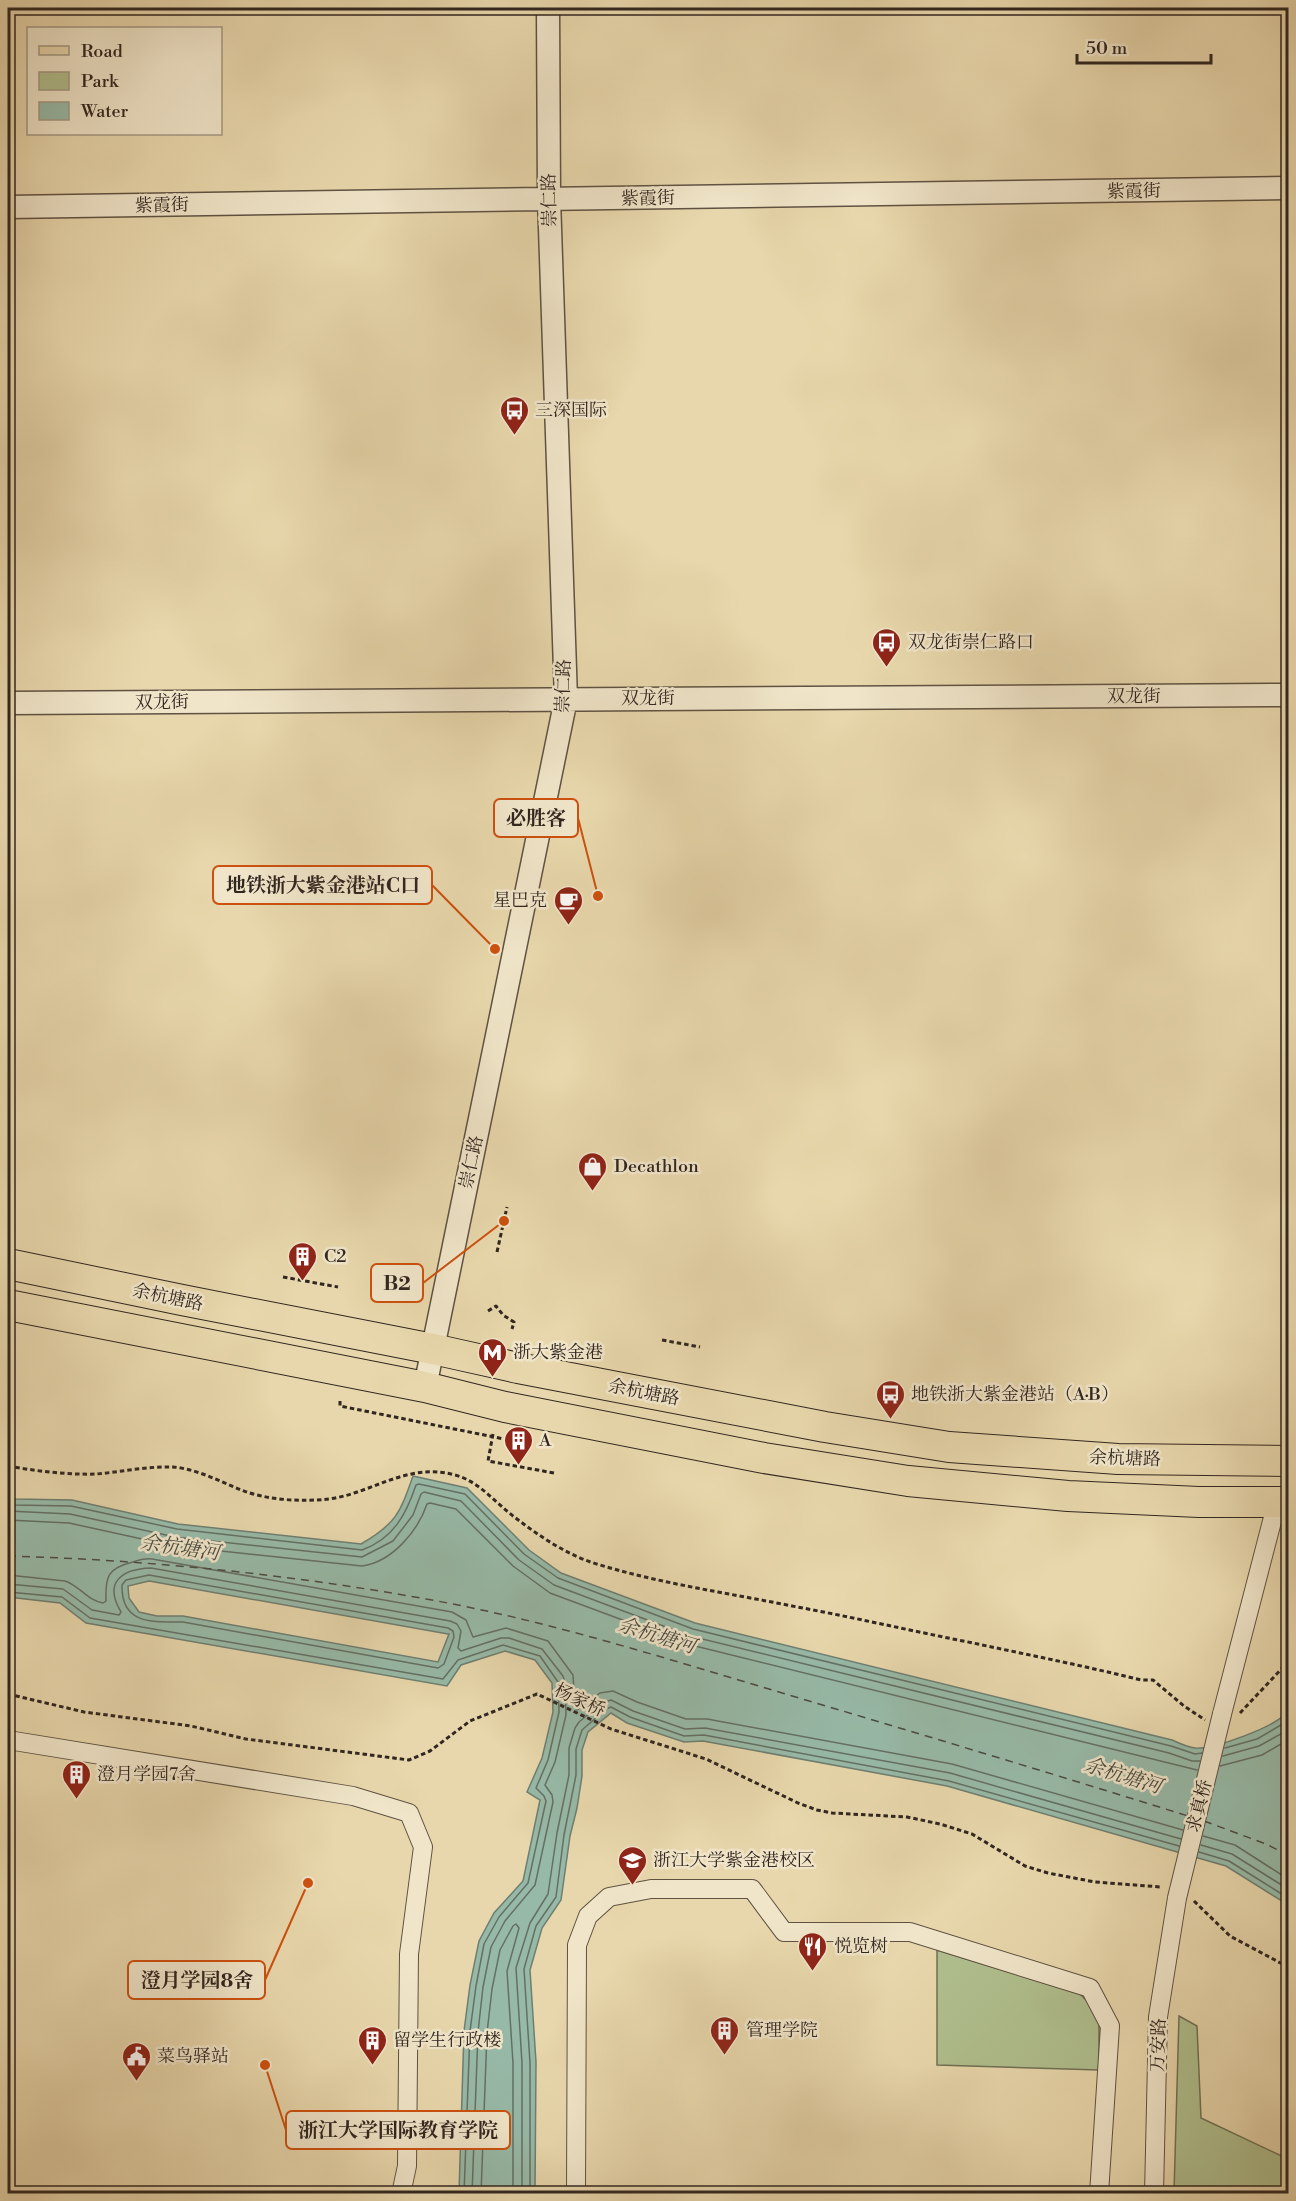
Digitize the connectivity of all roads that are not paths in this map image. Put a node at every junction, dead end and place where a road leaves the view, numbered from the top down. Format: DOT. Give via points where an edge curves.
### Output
graph roads {
  1 [pos="548,8"];
  2 [pos="1288,188"];
  3 [pos="549,199"];
  4 [pos="8,207"];
  5 [pos="1288,695"];
  6 [pos="566,699"];
  7 [pos="8,703"];
  8 [pos="8,1264"];
  9 [pos="8,1305"];
  10 [pos="433,1349"];
  11 [pos="425,1387"];
  12 [pos="1288,1461"];
  13 [pos="1283,1502"];
  14 [pos="8,1740"];
  15 [pos="1175,1894"];
  16 [pos="401,2193"];
  17 [pos="576,2193"];
  18 [pos="1099,2193"];
  19 [pos="1154,2193"];
  1 -- 3 [label="street, 崇仁路"];
  2 -- 3 [label="street, 紫霞街"];
  3 -- 4 [label="street, 紫霞街"];
  3 -- 6 [label="street, 崇仁路"];
  5 -- 6 [label="street, 双龙街"];
  6 -- 7 [label="street, 双龙街"];
  6 -- 10 [label="street, 崇仁路"];
  8 -- 10 [label="main road, 余杭塘路"];
  9 -- 11 [label="main road"];
  10 -- 11 [label="street, 崇仁路"];
  10 -- 12 [label="main road, 余杭塘路" via="813,1425 949,1447 1118,1459"];
  11 -- 13 [label="main road" via="505,1407 764,1458 908,1481 1068,1496"];
  13 -- 15 [label="street, 求真桥, bridge"];
  14 -- 16 [label="street" via="353,1796 410,1813 423,1847 410,1954 407,2166"];
  15 -- 19 [label="street, 万安路" via="1158,2017"];
  17 -- 18 [label="street" via="578,1945 588,1916 609,1898 651,1889 752,1889 784,1932 910,1932 1090,1988 1110,2026"];
}
